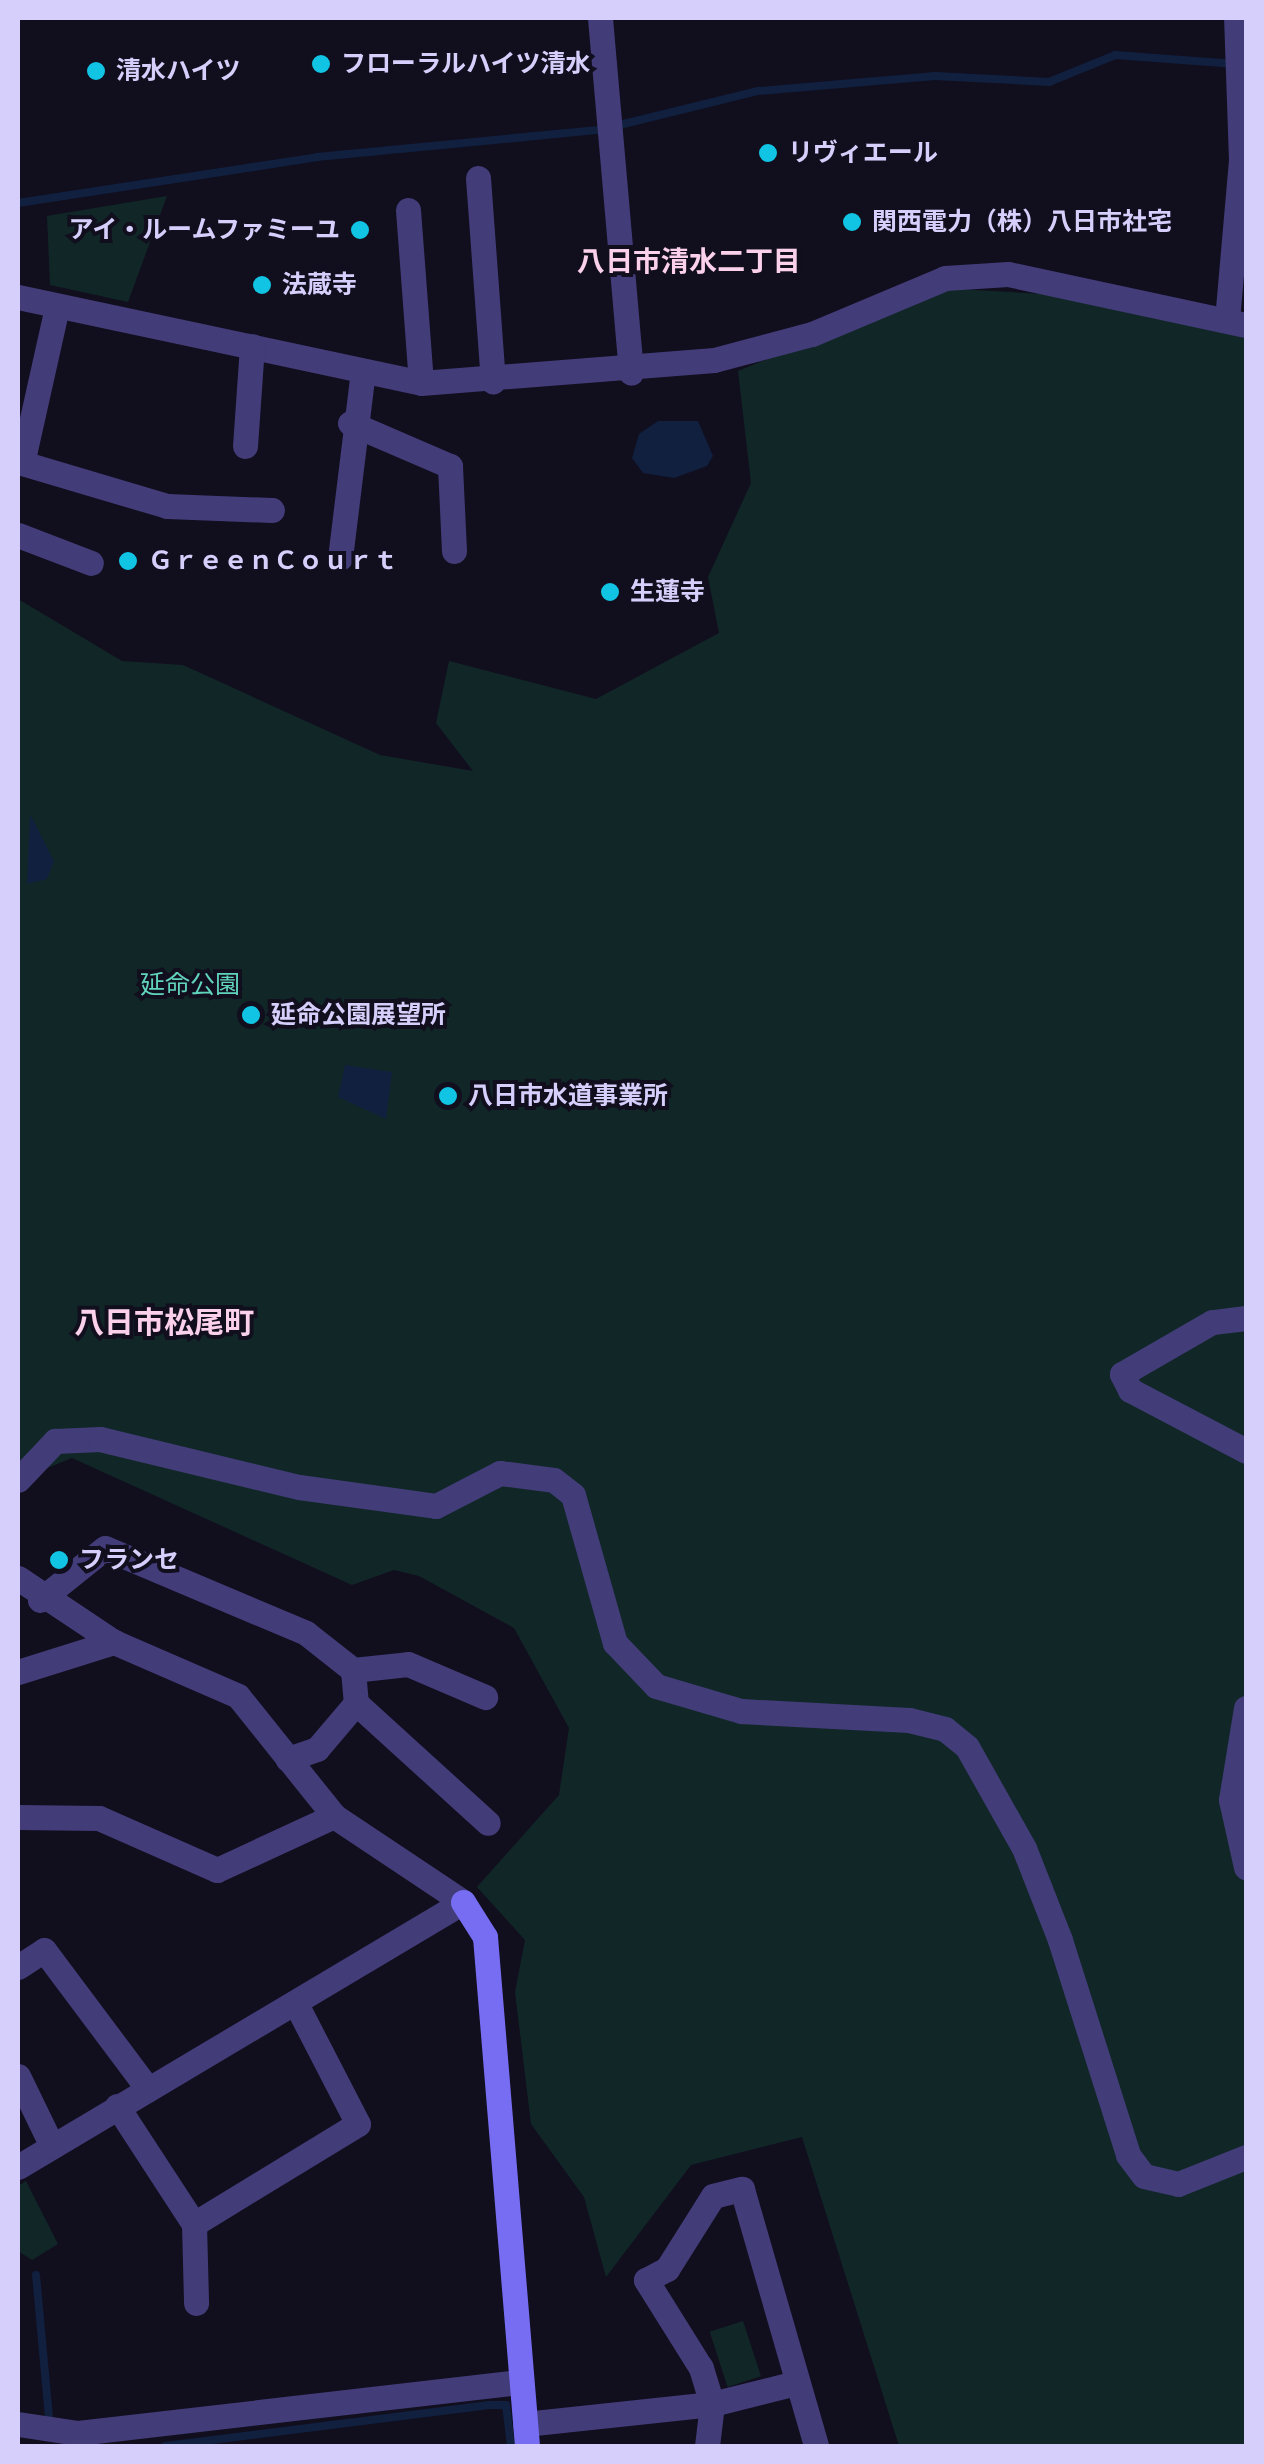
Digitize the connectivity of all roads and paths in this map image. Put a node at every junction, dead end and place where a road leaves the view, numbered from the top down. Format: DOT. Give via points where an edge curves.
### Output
graph roads {
  1 [pos="600,18"];
  2 [pos="1236,18"];
  3 [pos="478,178"];
  4 [pos="408,210"];
  5 [pos="18,297"];
  6 [pos="57,307"];
  7 [pos="1237,322"];
  8 [pos="252,346"];
  9 [pos="363,372"];
  10 [pos="631,373"];
  11 [pos="493,380"];
  12 [pos="421,383"];
  13 [pos="350,423"];
  14 [pos="246,446"];
  15 [pos="20,471"];
  16 [pos="272,510"];
  17 [pos="18,535"];
  18 [pos="454,550"];
  19 [pos="340,558"];
  20 [pos="91,563"];
  21 [pos="1246,1318"];
  22 [pos="1246,1451"];
  23 [pos="18,1480"];
  24 [pos="18,1578"];
  25 [pos="40,1600"];
  26 [pos="114,1642"];
  27 [pos="353,1670"];
  28 [pos="18,1672"];
  29 [pos="486,1697"];
  30 [pos="356,1704"];
  31 [pos="1246,1708"];
  32 [pos="288,1759"];
  33 [pos="334,1816"];
  34 [pos="18,1817"];
  35 [pos="488,1823"];
  36 [pos="1246,1867"];
  37 [pos="463,1902"];
  38 [pos="18,1967"];
  39 [pos="295,2002"];
  40 [pos="18,2076"];
  41 [pos="148,2089"];
  42 [pos="117,2106"];
  43 [pos="52,2146"];
  44 [pos="1246,2157"];
  45 [pos="18,2167"];
  46 [pos="194,2224"];
  47 [pos="196,2303"];
  48 [pos="521,2382"];
  49 [pos="796,2382"];
  50 [pos="712,2404"];
  51 [pos="18,2424"];
  52 [pos="526,2435"];
  53 [pos="707,2446"];
  54 [pos="816,2446"];
  1 -- 10 [label="street"];
  2 -- 7 [label="street"];
  3 -- 11 [label="street"];
  4 -- 12 [label="street"];
  5 -- 6 [label="street"];
  6 -- 8 [label="street"];
  6 -- 15 [label="street"];
  7 -- 10 [label="street" via="1008,274 945,278 812,334"];
  8 -- 9 [label="street"];
  8 -- 14 [label="street"];
  9 -- 12 [label="street"];
  9 -- 13 [label="street"];
  10 -- 11 [label="street"];
  11 -- 12 [label="street"];
  13 -- 18 [label="street" via="450,466"];
  13 -- 19 [label="street"];
  15 -- 16 [label="street" via="167,506"];
  17 -- 20 [label="street"];
  21 -- 22 [label="street" via="1212,1322 1122,1374 1130,1390"];
  23 -- 44 [label="street" via="55,1442 100,1439 419,1505 436,1506 500,1473 554,1480 573,1495 608,1629 656,1686 741,1711 909,1720 945,1729 966,1747 1038,1885 1128,2155 1144,2176 1178,2184"];
  24 -- 25 [label="street"];
  25 -- 26 [label="street"];
  25 -- 27 [label="street" via="106,1548 306,1633"];
  26 -- 28 [label="street"];
  26 -- 32 [label="street" via="238,1696"];
  27 -- 29 [label="street" via="408,1664"];
  27 -- 30 [label="street"];
  30 -- 32 [label="street" via="316,1748"];
  30 -- 35 [label="street"];
  31 -- 36 [label="street" via="1231,1800"];
  32 -- 33 [label="street"];
  33 -- 34 [label="street" via="217,1870 98,1818"];
  33 -- 37 [label="street"];
  37 -- 39 [label="street"];
  37 -- 48 [label="street" via="484,1937"];
  38 -- 41 [label="street" via="44,1950"];
  39 -- 41 [label="street"];
  39 -- 46 [label="street" via="358,2124"];
  40 -- 43 [label="street"];
  41 -- 42 [label="street"];
  42 -- 43 [label="street"];
  42 -- 46 [label="street"];
  43 -- 45 [label="street"];
  46 -- 47 [label="street"];
  48 -- 51 [label="street" via="78,2433"];
  48 -- 52 [label="street"];
  49 -- 50 [label="street"];
  49 -- 50 [label="street" via="742,2189 713,2196 668,2269 646,2280 686,2334"];
  49 -- 54 [label="street"];
  50 -- 52 [label="street"];
  50 -- 53 [label="street"];
}
